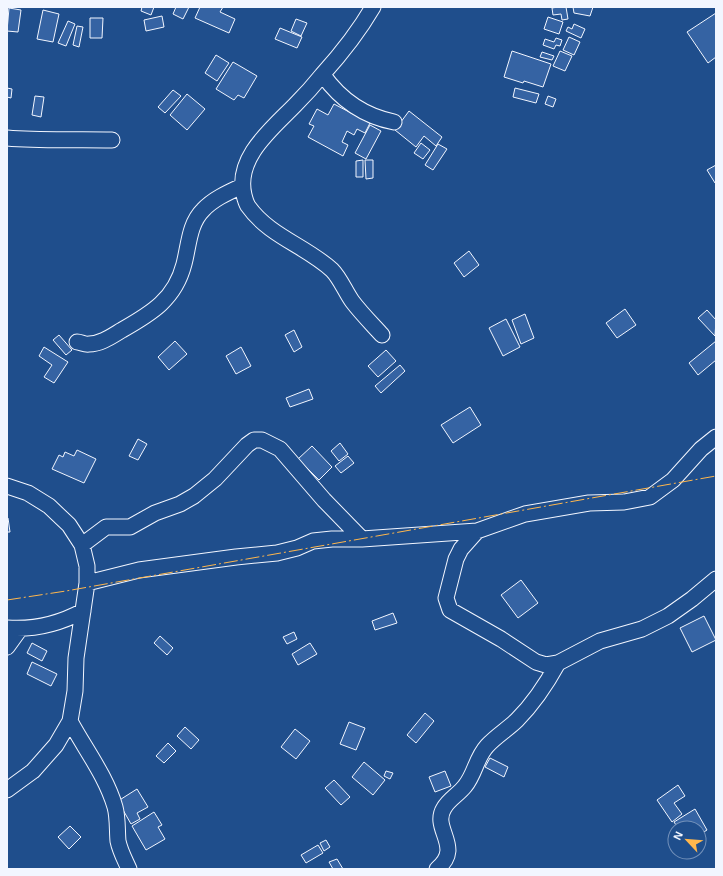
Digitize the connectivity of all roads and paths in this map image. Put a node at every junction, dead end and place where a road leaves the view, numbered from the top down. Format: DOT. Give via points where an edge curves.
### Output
graph roads {
  1 [pos="373,7"];
  2 [pos="323,74"];
  3 [pos="394,122"];
  4 [pos="7,138"];
  5 [pos="112,140"];
  6 [pos="242,186"];
  7 [pos="382,334"];
  8 [pos="77,342"];
  9 [pos="716,438"];
  10 [pos="7,486"];
  11 [pos="477,531"];
  12 [pos="362,539"];
  13 [pos="82,545"];
  14 [pos="716,579"];
  15 [pos="87,583"];
  16 [pos="83,611"];
  17 [pos="13,628"];
  18 [pos="7,648"];
  19 [pos="558,663"];
  20 [pos="70,721"];
  21 [pos="7,790"];
  22 [pos="130,869"];
  23 [pos="437,869"];
  1 -- 2 [label="street"];
  2 -- 3 [label="street" via="347,101 382,120"];
  2 -- 6 [label="street" via="268,131 247,165"];
  4 -- 5 [label="street"];
  6 -- 7 [label="street" via="246,205 262,223 311,253 333,271 352,301"];
  6 -- 8 [label="street" via="203,210 196,220 178,281 166,300 146,317 107,339 88,344"];
  9 -- 11 [label="street" via="673,480 650,497 624,502 589,503 525,514"];
  10 -- 13 [label="street" via="28,492 49,506 69,525"];
  11 -- 12 [label="street"];
  11 -- 19 [label="street" via="456,559 446,598 450,610 536,662 546,665"];
  12 -- 13 [label="street" via="280,449 262,440 254,440 194,496 130,527 106,527"];
  12 -- 15 [label="street" via="332,538 313,541 277,553 139,570"];
  13 -- 15 [label="street" via="87,566"];
  14 -- 19 [label="street" via="668,616 642,629 593,644"];
  15 -- 16 [label="street"];
  16 -- 17 [label="street" via="49,625"];
  16 -- 20 [label="street"];
  17 -- 18 [label="street"];
  19 -- 23 [label="street" via="547,684 518,718 486,746 471,779 441,812 448,856"];
  20 -- 21 [label="street" via="56,745 33,771"];
  20 -- 22 [label="street" via="101,774 111,797 115,808 118,842"];
}
